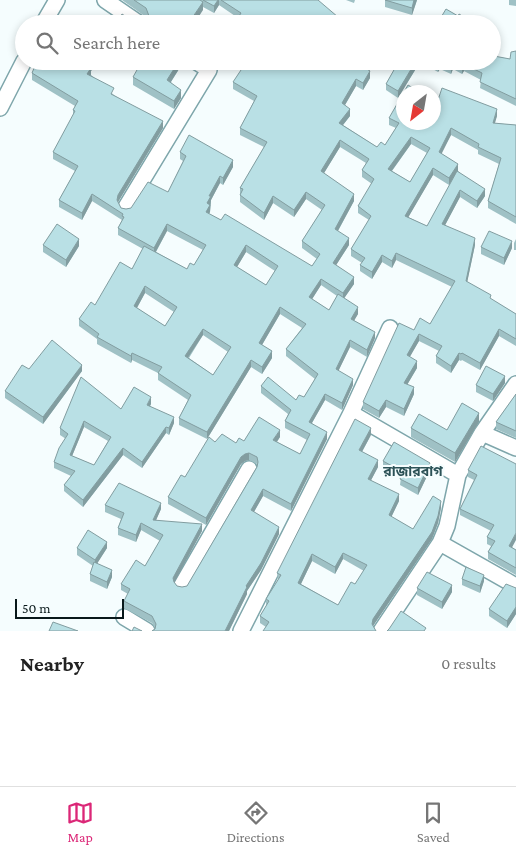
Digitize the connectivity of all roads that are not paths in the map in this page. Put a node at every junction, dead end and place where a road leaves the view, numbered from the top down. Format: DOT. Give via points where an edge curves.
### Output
graph roads {
  1 [pos="56,0"];
  2 [pos="105,0"];
  3 [pos="48,15"];
  4 [pos="127,15"];
  5 [pos="19,70"];
  6 [pos="208,70"];
  7 [pos="0,108"];
  8 [pos="126,207"];
  9 [pos="390,328"];
  10 [pos="516,384"];
  11 [pos="351,413"];
  12 [pos="482,432"];
  13 [pos="516,448"];
  14 [pos="249,469"];
  15 [pos="458,475"];
  16 [pos="440,542"];
  17 [pos="182,585"];
  18 [pos="516,586"];
  19 [pos="124,617"];
  20 [pos="146,631"];
  21 [pos="241,631"];
  22 [pos="381,631"];
  1 -- 3 [label="street"];
  2 -- 4 [label="street"];
  5 -- 7 [label="street"];
  6 -- 8 [label="street"];
  9 -- 11 [label="street"];
  10 -- 12 [label="street"];
  11 -- 15 [label="street"];
  11 -- 21 [label="street"];
  12 -- 13 [label="street"];
  12 -- 15 [label="street"];
  14 -- 17 [label="street"];
  15 -- 16 [label="street" via="447,526"];
  16 -- 18 [label="street"];
  16 -- 22 [label="street"];
  19 -- 20 [label="street"];
}
